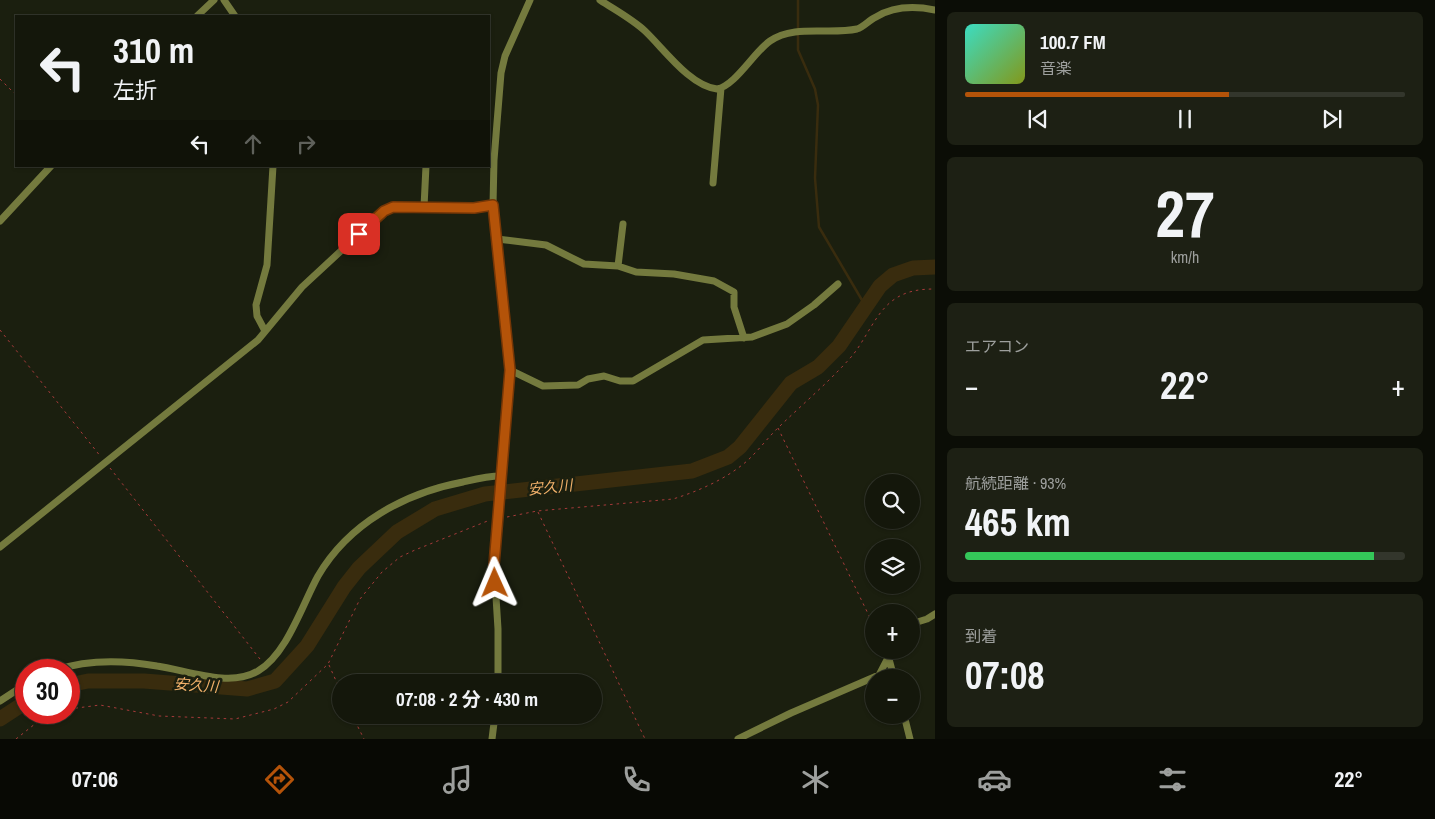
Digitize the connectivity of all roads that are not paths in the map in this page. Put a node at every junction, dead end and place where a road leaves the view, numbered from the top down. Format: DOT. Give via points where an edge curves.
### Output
graph roads {
  1 [pos="214,0"];
  2 [pos="224,0"];
  3 [pos="530,0"];
  4 [pos="600,0"];
  5 [pos="935,10"];
  6 [pos="199,15"];
  7 [pos="234,15"];
  8 [pos="722,88"];
  9 [pos="492,148"];
  10 [pos="49,167"];
  11 [pos="273,167"];
  12 [pos="426,167"];
  13 [pos="713,183"];
  14 [pos="493,205"];
  15 [pos="424,207"];
  16 [pos="0,221"];
  17 [pos="623,224"];
  18 [pos="497,239"];
  19 [pos="618,266"];
  20 [pos="838,284"];
  21 [pos="265,331"];
  22 [pos="744,338"];
  23 [pos="510,370"];
  24 [pos="501,476"];
  25 [pos="0,547"];
  26 [pos="935,614"];
  27 [pos="920,621"];
  28 [pos="889,659"];
  29 [pos="80,664"];
  30 [pos="892,669"];
  31 [pos="498,674"];
  32 [pos="15,692"];
  33 [pos="0,702"];
  34 [pos="494,724"];
  35 [pos="906,724"];
  36 [pos="492,739"];
  37 [pos="738,739"];
  38 [pos="910,739"];
  1 -- 6 [label="street"];
  2 -- 7 [label="street"];
  3 -- 9 [label="street" via="503,64"];
  4 -- 8 [label="street" via="646,32 672,61 704,85 711,89"];
  5 -- 8 [label="street" via="916,6 890,10 859,29 794,33 770,41"];
  8 -- 13 [label="street"];
  9 -- 14 [label="street"];
  10 -- 16 [label="street"];
  11 -- 21 [label="street" via="269,251 256,305 257,316"];
  12 -- 15 [label="street"];
  14 -- 15 [label="street"];
  14 -- 18 [label="street"];
  15 -- 21 [label="street" via="403,206 384,211 302,287"];
  17 -- 19 [label="street"];
  18 -- 19 [label="street" via="546,245 584,264"];
  18 -- 23 [label="street"];
  19 -- 22 [label="street" via="636,272 674,274 724,285 734,292 734,307"];
  20 -- 22 [label="street" via="787,324"];
  21 -- 25 [label="street" via="106,464"];
  22 -- 23 [label="street" via="703,340 626,382 604,376 578,385 543,386"];
  23 -- 24 [label="street"];
  24 -- 29 [label="street" via="422,492 397,503 357,530 328,562 276,654 256,672 232,678 109,661"];
  24 -- 31 [label="street" via="494,565"];
  26 -- 27 [label="street"];
  28 -- 30 [label="street"];
  28 -- 37 [label="street" via="879,675"];
  32 -- 33 [label="street"];
  34 -- 36 [label="street"];
  35 -- 38 [label="street"];
}
